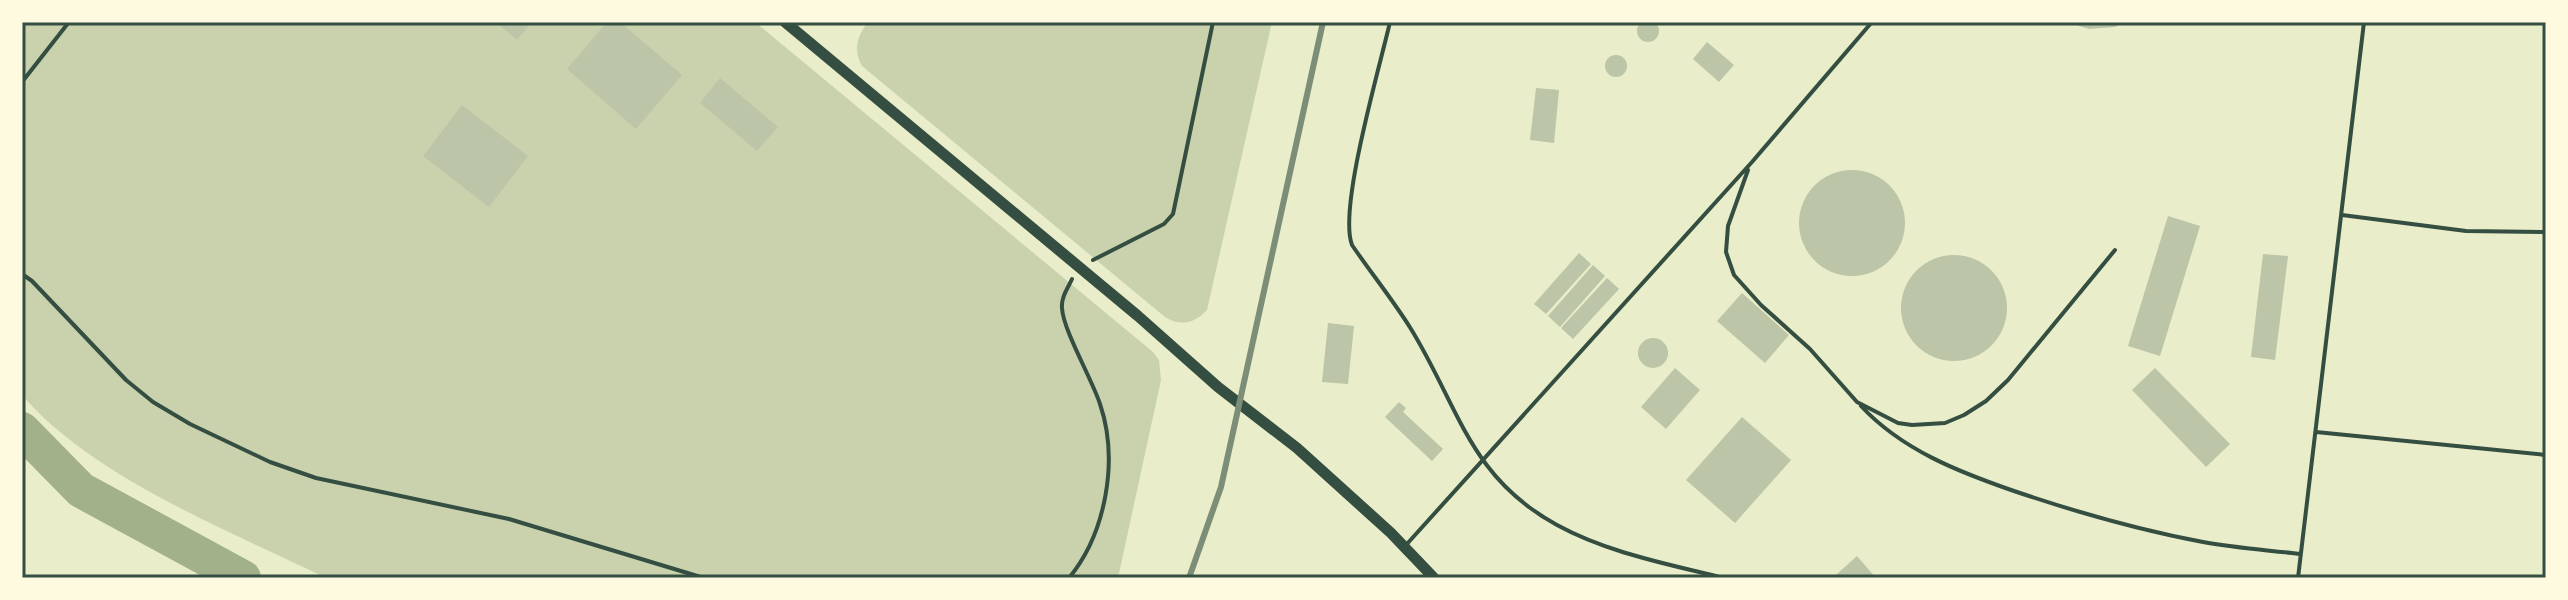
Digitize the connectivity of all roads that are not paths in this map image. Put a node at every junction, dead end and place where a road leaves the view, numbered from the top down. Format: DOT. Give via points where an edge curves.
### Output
graph roads {
  1 [pos="69,22"];
  2 [pos="785,22"];
  3 [pos="1390,22"];
  4 [pos="1872,22"];
  5 [pos="2364,22"];
  6 [pos="22,82"];
  7 [pos="1752,162"];
  8 [pos="2342,215"];
  9 [pos="2546,232"];
  10 [pos="2115,250"];
  11 [pos="1857,402"];
  12 [pos="2316,432"];
  13 [pos="2546,455"];
  14 [pos="1482,462"];
  15 [pos="1404,547"];
  16 [pos="2300,554"];
  17 [pos="1434,578"];
  18 [pos="1724,578"];
  19 [pos="2298,578"];
  1 -- 6 [label="lane"];
  2 -- 15 [label="street" via="1295,447"];
  3 -- 14 [label="lane" via="1352,188 1347,234 1411,328"];
  4 -- 7 [label="lane"];
  5 -- 8 [label="lane"];
  7 -- 11 [label="lane" via="1728,226 1729,264 1742,285"];
  7 -- 14 [label="lane"];
  8 -- 9 [label="lane" via="2466,231"];
  8 -- 12 [label="lane"];
  10 -- 11 [label="lane" via="2008,380 1964,415 1945,423 1912,425"];
  11 -- 16 [label="lane" via="1900,440 1989,482 2138,528"];
  12 -- 13 [label="lane"];
  12 -- 16 [label="lane"];
  14 -- 15 [label="lane"];
  14 -- 18 [label="lane" via="1508,491 1574,534"];
  15 -- 17 [label="street"];
  16 -- 19 [label="lane"];
}
